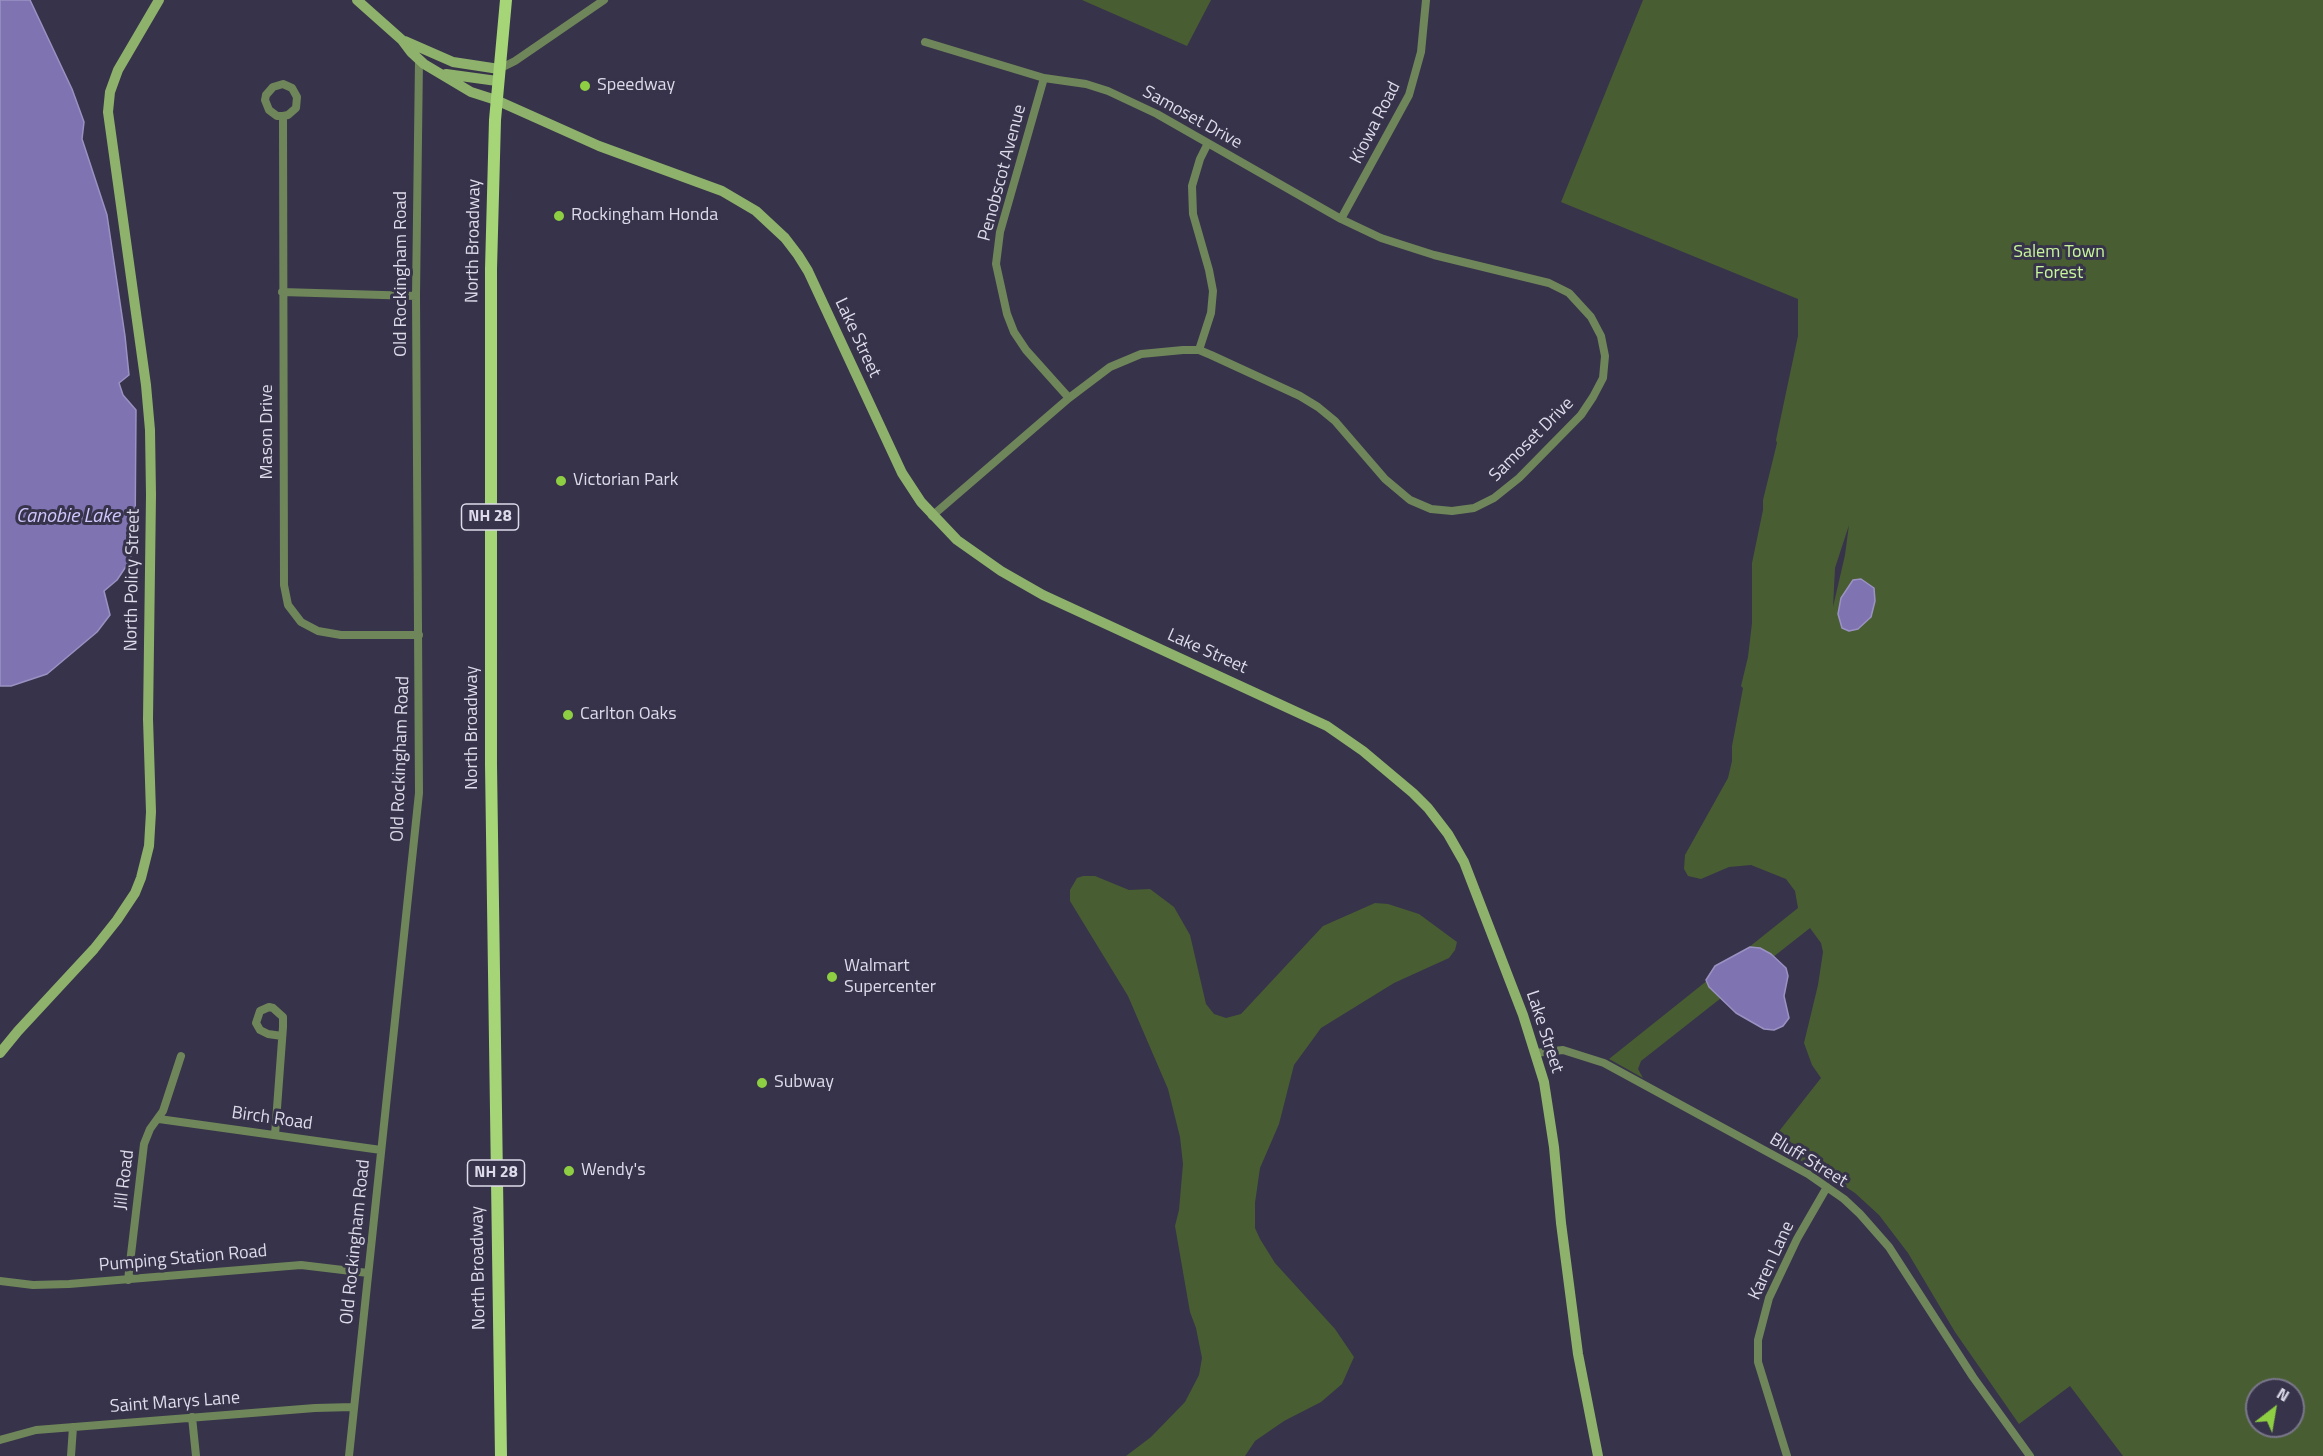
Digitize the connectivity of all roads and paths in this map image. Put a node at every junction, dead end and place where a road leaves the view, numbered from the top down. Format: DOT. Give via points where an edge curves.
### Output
graph roads {
  1 [pos="159,0"];
  2 [pos="357,0"];
  3 [pos="506,0"];
  4 [pos="604,0"];
  5 [pos="1426,0"];
  6 [pos="402,40"];
  7 [pos="925,42"];
  8 [pos="419,60"];
  9 [pos="434,72"];
  10 [pos="498,75"];
  11 [pos="1044,78"];
  12 [pos="496,100"];
  13 [pos="283,116"];
  14 [pos="1208,143"];
  15 [pos="1341,219"];
  16 [pos="282,292"];
  17 [pos="416,296"];
  18 [pos="1199,350"];
  19 [pos="1069,398"];
  20 [pos="932,516"];
  21 [pos="419,635"];
  22 [pos="282,1036"];
  23 [pos="0,1053"];
  24 [pos="1535,1053"];
  25 [pos="182,1056"];
  26 [pos="159,1119"];
  27 [pos="275,1135"];
  28 [pos="381,1149"];
  29 [pos="1827,1187"];
  30 [pos="368,1273"];
  31 [pos="128,1280"];
  32 [pos="0,1281"];
  33 [pos="354,1407"];
  34 [pos="192,1417"];
  35 [pos="73,1426"];
  36 [pos="0,1440"];
  37 [pos="71,1456"];
  38 [pos="196,1456"];
  39 [pos="349,1456"];
  40 [pos="501,1456"];
  41 [pos="1598,1456"];
  42 [pos="1788,1456"];
  43 [pos="2030,1456"];
  1 -- 23 [label="street, North Policy Street" via="118,70 108,112 150,430 149,846 139,883 117,920"];
  2 -- 6 [label="street"];
  3 -- 10 [label="main road, North Broadway / NH 28"];
  4 -- 10 [label="street"];
  5 -- 15 [label="street, Kiowa Road" via="1421,52 1410,95"];
  6 -- 8 [label="street, Lake Street"];
  6 -- 10 [label="street" via="453,62"];
  7 -- 11 [label="street, Samoset Drive"];
  8 -- 9 [label="street, Lake Street"];
  8 -- 17 [label="street, Old Rockingham Road"];
  9 -- 10 [label="street"];
  9 -- 12 [label="street, Lake Street"];
  10 -- 12 [label="main road, North Broadway / NH 28"];
  11 -- 14 [label="street, Samoset Drive" via="1108,91"];
  11 -- 19 [label="street, Penobscot Avenue" via="1000,232 996,264 1014,332"];
  12 -- 20 [label="street, Lake Street" via="599,146 722,191 771,224 808,271 895,460"];
  12 -- 40 [label="main road, North Broadway / NH 28" via="491,269 490,654"];
  13 -- 13 [label="street, Mason Drive" via="292,112 297,103 296,92 283,84 269,90 265,100 273,114"];
  13 -- 16 [label="street, Mason Drive"];
  14 -- 15 [label="street, Samoset Drive"];
  14 -- 18 [label="street" via="1192,186 1193,214 1213,291 1211,313"];
  15 -- 18 [label="street, Samoset Drive" via="1406,247 1549,284 1569,293 1591,317 1605,356 1602,378 1581,415 1520,478 1474,508 1431,508 1401,494 1318,407"];
  16 -- 17 [label="street"];
  16 -- 21 [label="street, Mason Drive" via="288,605 301,622 318,631 350,636"];
  17 -- 21 [label="street, Old Rockingham Road"];
  18 -- 19 [label="street, Samoset Drive" via="1151,351 1130,357"];
  19 -- 20 [label="street, Samoset Drive"];
  20 -- 24 [label="street, Lake Street" via="975,554 1043,595 1327,726 1413,793 1449,834 1464,862"];
  21 -- 28 [label="street, Old Rockingham Road" via="418,813"];
  22 -- 27 [label="street"];
  24 -- 29 [label="street, Bluff Street" via="1563,1050 1604,1063"];
  24 -- 41 [label="street, Lake Street" via="1550,1114 1578,1354"];
  25 -- 26 [label="street, Jill Road"];
  26 -- 27 [label="street, Birch Road"];
  26 -- 31 [label="street, Jill Road" via="144,1144"];
  27 -- 28 [label="street, Birch Road"];
  28 -- 30 [label="street, Old Rockingham Road"];
  29 -- 42 [label="street, Karen Lane" via="1773,1288 1758,1340 1758,1362"];
  29 -- 43 [label="street, Bluff Street" via="1860,1214 1888,1247"];
  30 -- 31 [label="street, Pumping Station Road" via="301,1264"];
  30 -- 33 [label="street, Old Rockingham Road"];
  31 -- 32 [label="street, Pumping Station Road" via="33,1285"];
  33 -- 34 [label="street, Saint Marys Lane"];
  33 -- 39 [label="street, Old Rockingham Road"];
  34 -- 35 [label="street, Saint Marys Lane"];
  34 -- 38 [label="street"];
  35 -- 36 [label="street, Saint Marys Lane" via="26,1431"];
  35 -- 37 [label="street"];
}
